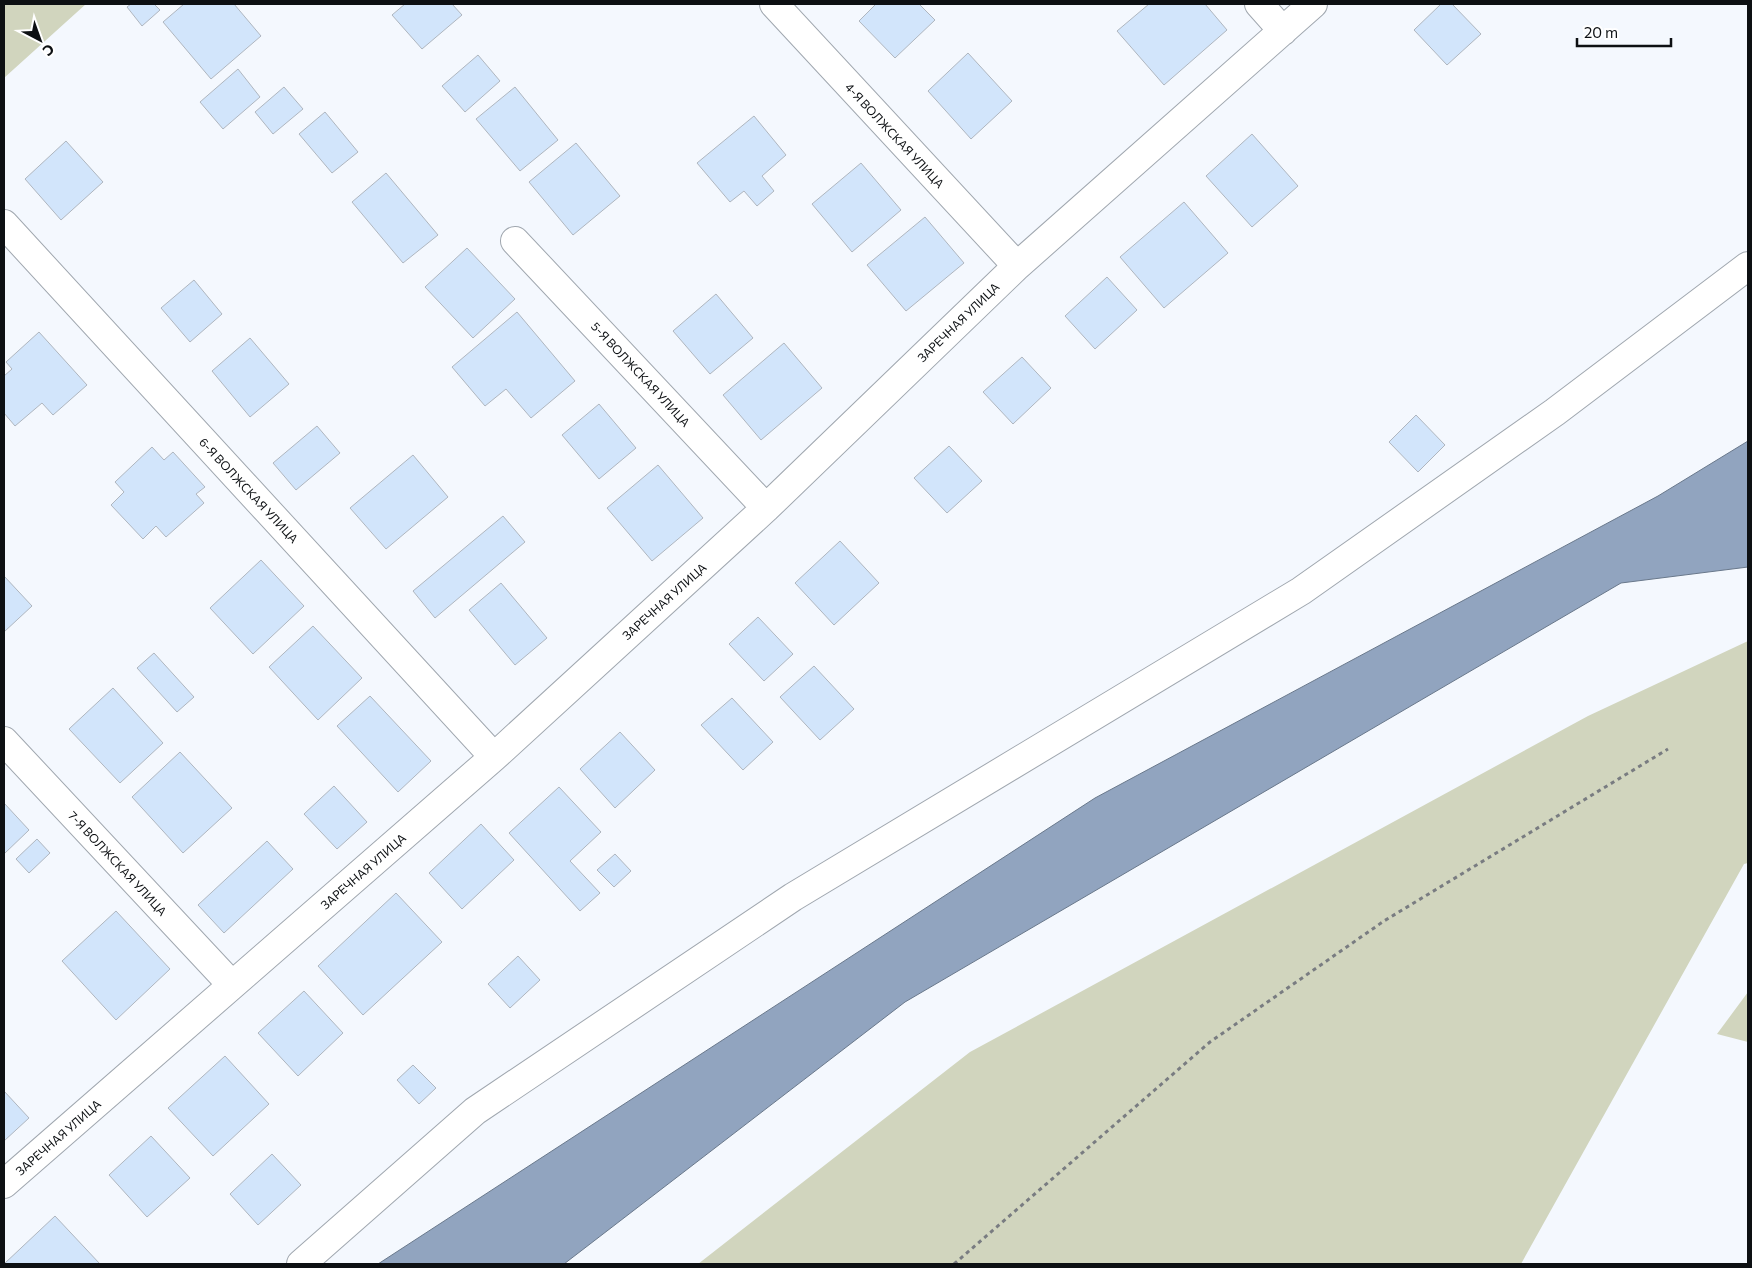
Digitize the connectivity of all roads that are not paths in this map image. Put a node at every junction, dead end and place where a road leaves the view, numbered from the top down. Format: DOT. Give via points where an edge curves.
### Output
graph roads {
  1 [pos="774,4"];
  2 [pos="1259,4"];
  3 [pos="1313,4"];
  4 [pos="1283,31"];
  5 [pos="4,224"];
  6 [pos="515,241"];
  7 [pos="1017,266"];
  8 [pos="1748,266"];
  9 [pos="766,508"];
  10 [pos="4,741"];
  11 [pos="494,757"];
  12 [pos="232,985"];
  13 [pos="4,1184"];
  14 [pos="301,1264"];
  1 -- 7 [label="street, 4-Я ВОЛЖСКАЯ УЛИЦА"];
  2 -- 4 [label="street"];
  3 -- 4 [label="street, ЗАРЕЧНАЯ УЛИЦА"];
  4 -- 7 [label="street, ЗАРЕЧНАЯ УЛИЦА"];
  5 -- 11 [label="street, 6-Я ВОЛЖСКАЯ УЛИЦА"];
  6 -- 9 [label="street, 5-Я ВОЛЖСКАЯ УЛИЦА"];
  7 -- 9 [label="street, ЗАРЕЧНАЯ УЛИЦА"];
  8 -- 14 [label="street" via="1555,412 1301,591 793,897 475,1111"];
  9 -- 11 [label="street, ЗАРЕЧНАЯ УЛИЦА"];
  10 -- 12 [label="street, 7-Я ВОЛЖСКАЯ УЛИЦА"];
  11 -- 12 [label="street, ЗАРЕЧНАЯ УЛИЦА"];
  12 -- 13 [label="street, ЗАРЕЧНАЯ УЛИЦА"];
}
